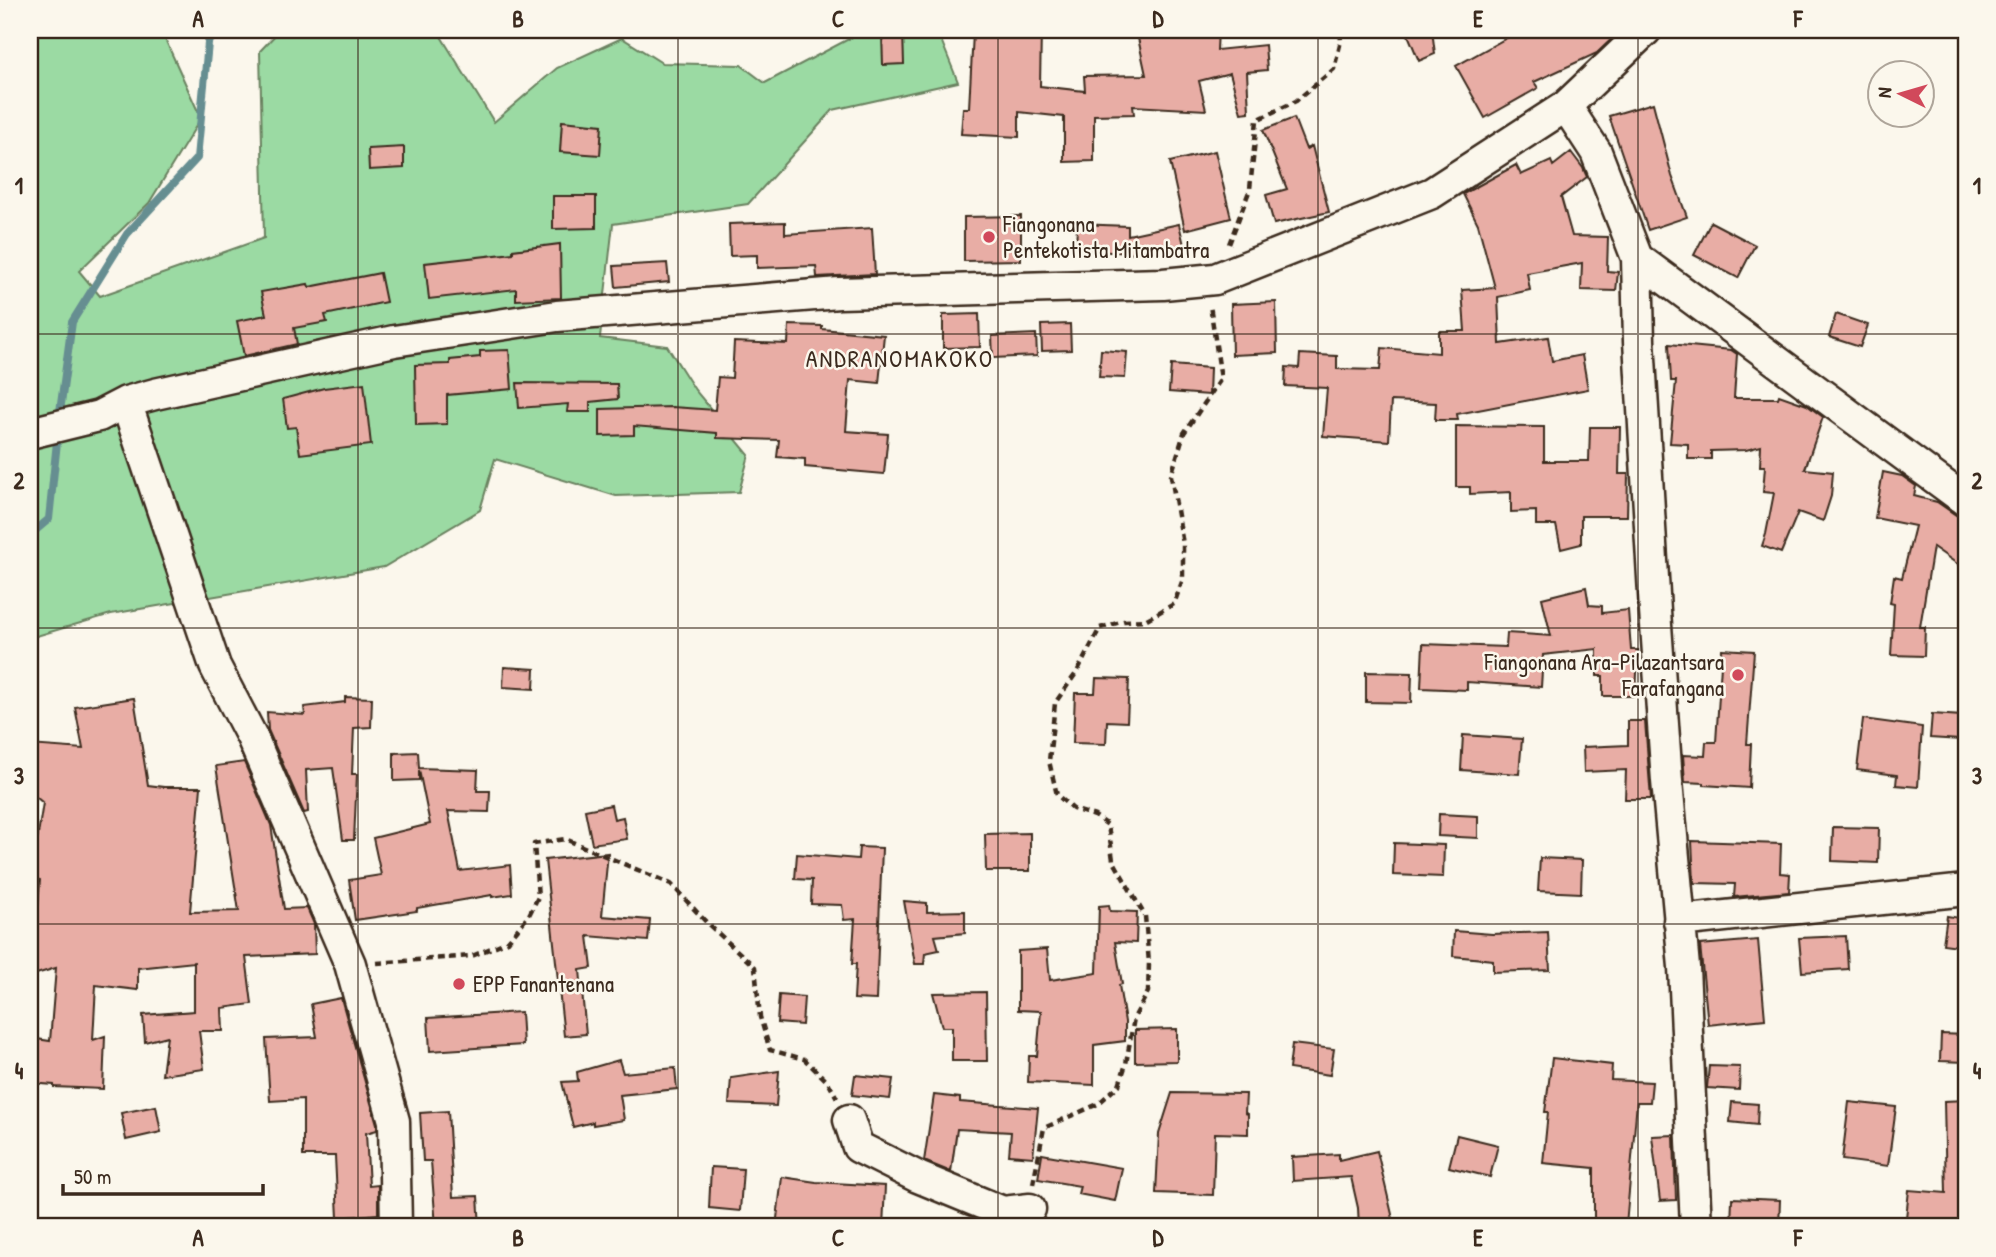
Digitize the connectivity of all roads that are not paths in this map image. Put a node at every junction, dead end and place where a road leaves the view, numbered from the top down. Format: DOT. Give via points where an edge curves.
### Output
graph roads {
  1 [pos="1646,30"];
  2 [pos="1566,106"];
  3 [pos="1637,258"];
  4 [pos="125,402"];
  5 [pos="30,433"];
  6 [pos="1966,501"];
  7 [pos="1966,890"];
  8 [pos="1679,921"];
  9 [pos="849,1120"];
  10 [pos="1011,1216"];
  11 [pos="396,1227"];
  12 [pos="1696,1227"];
  1 -- 2 [label="street"];
  2 -- 3 [label="street" via="1596,152"];
  2 -- 4 [label="street" via="1432,193 1215,279 839,293 557,316 394,341"];
  3 -- 6 [label="street"];
  3 -- 8 [label="street" via="1654,584"];
  4 -- 5 [label="street" via="99,416"];
  4 -- 11 [label="street" via="215,666 252,737 350,964 394,1121"];
  7 -- 8 [label="street"];
  8 -- 12 [label="street"];
  9 -- 10 [label="street" via="858,1147"];
}
